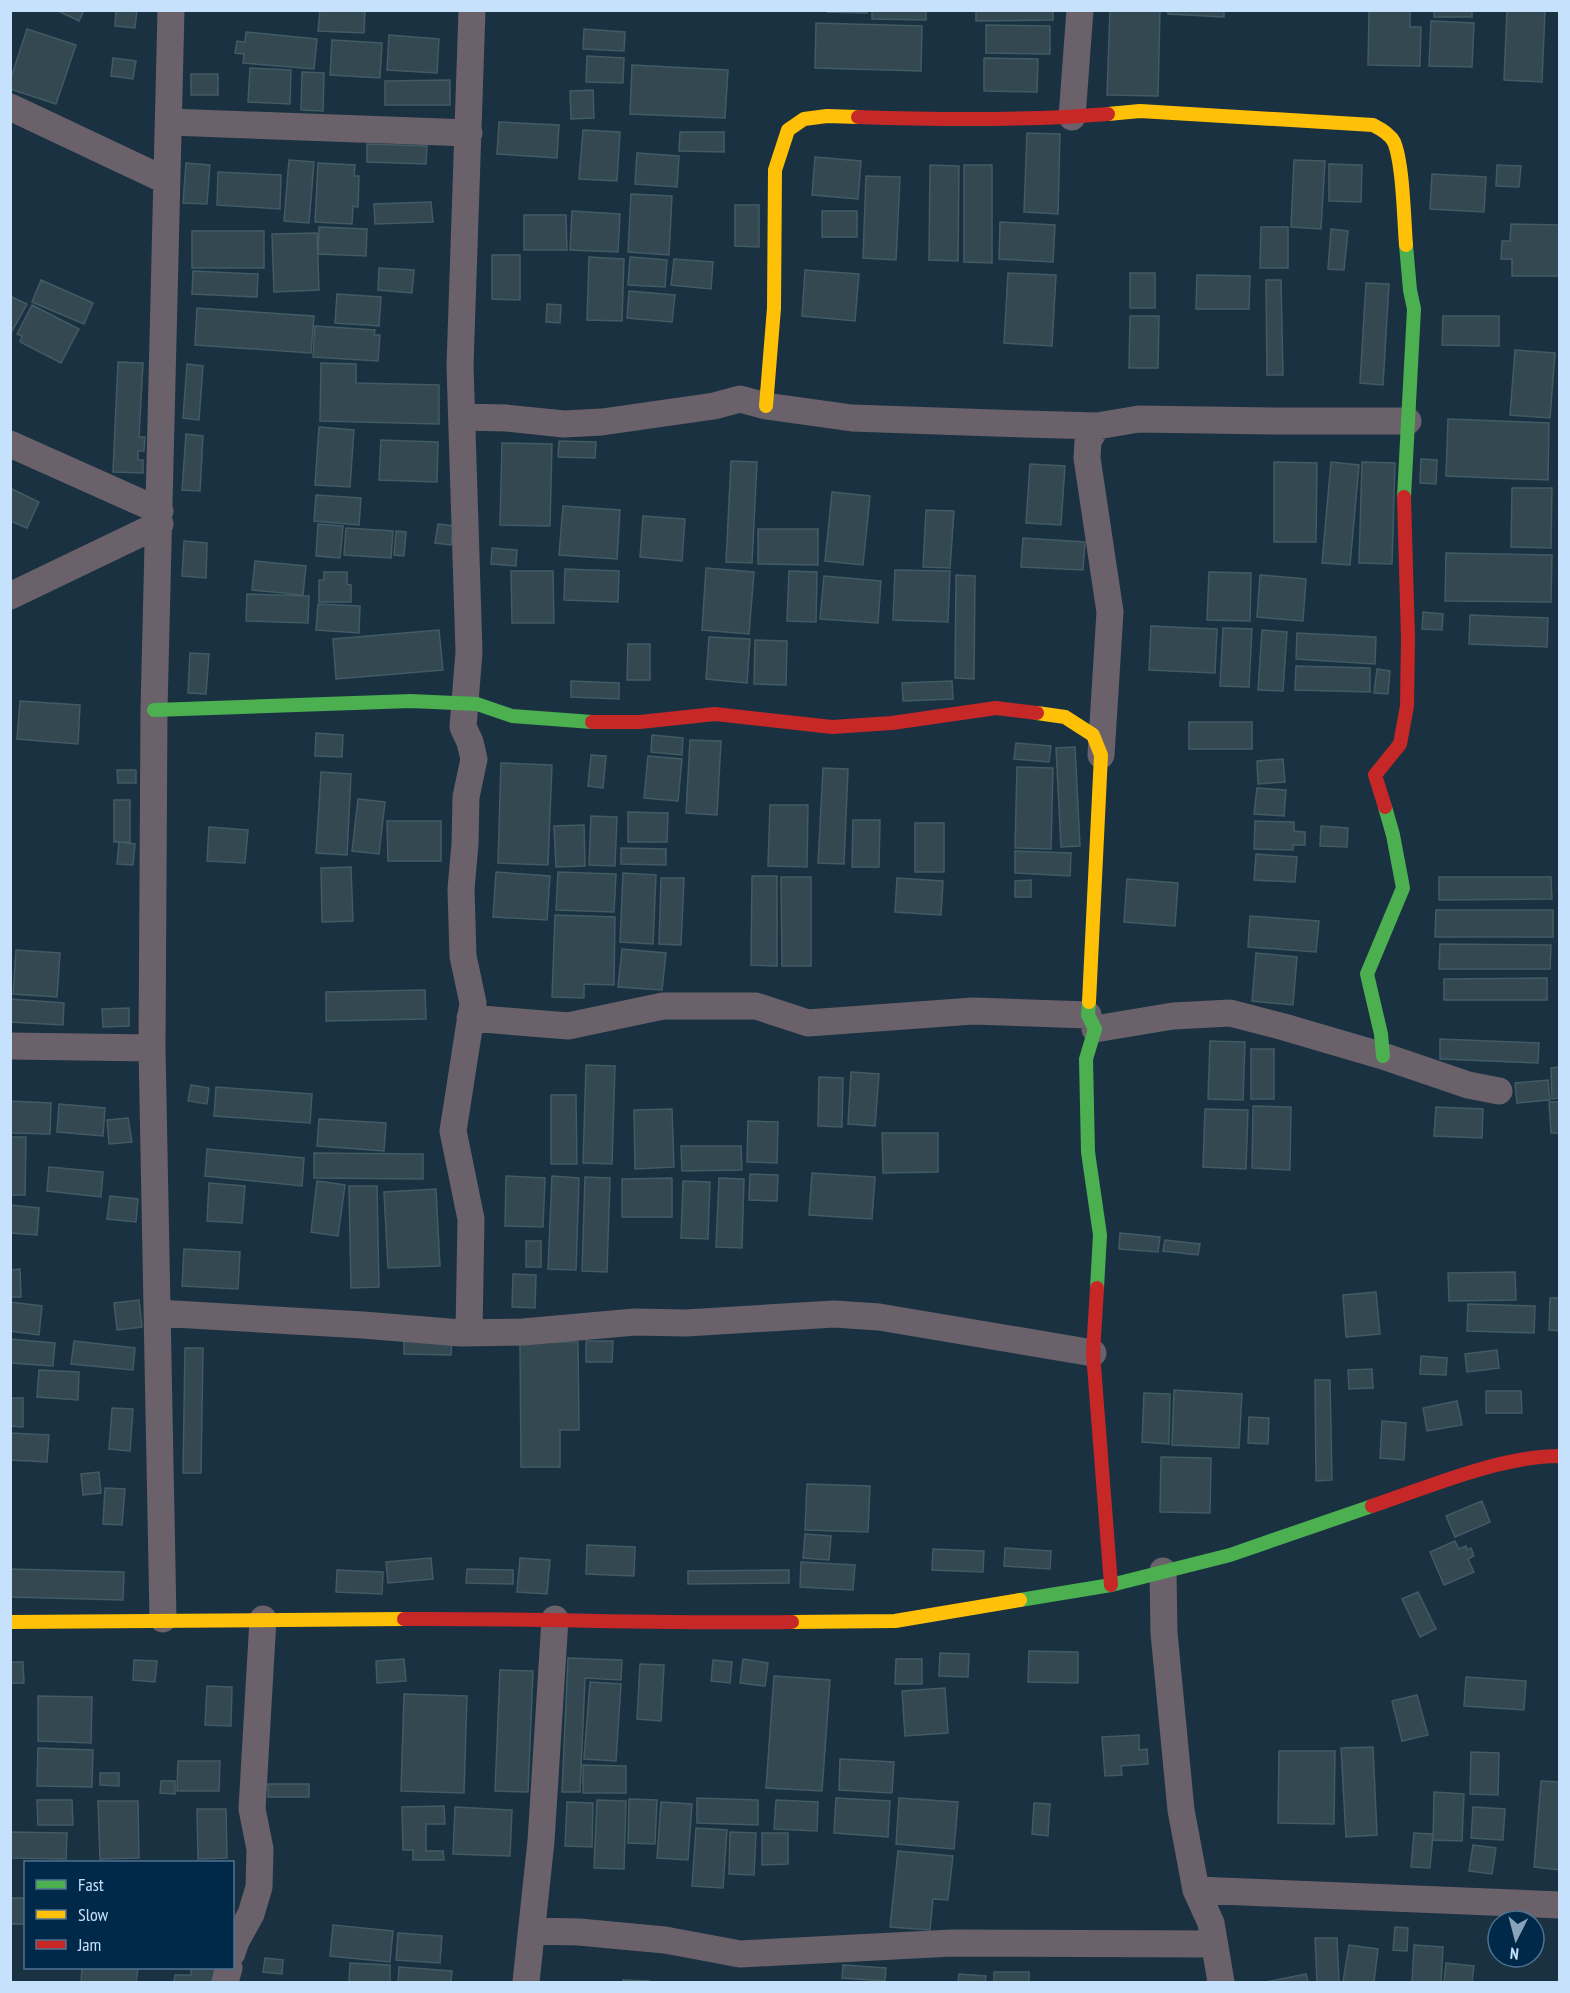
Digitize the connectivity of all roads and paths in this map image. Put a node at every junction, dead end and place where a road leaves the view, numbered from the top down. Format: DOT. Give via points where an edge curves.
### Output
graph roads {
  1 [pos="171,10"];
  2 [pos="472,10"];
  3 [pos="1080,10"];
  4 [pos="10,107"];
  5 [pos="1072,117"];
  6 [pos="168,122"];
  7 [pos="469,133"];
  8 [pos="167,182"];
  9 [pos="766,406"];
  10 [pos="462,417"];
  11 [pos="1408,421"];
  12 [pos="1096,426"];
  13 [pos="10,444"];
  14 [pos="160,518"];
  15 [pos="10,596"];
  16 [pos="464,704"];
  17 [pos="154,710"];
  18 [pos="1101,755"];
  19 [pos="470,1018"];
  20 [pos="1092,1022"];
  21 [pos="10,1046"];
  22 [pos="152,1048"];
  23 [pos="1383,1056"];
  24 [pos="1499,1090"];
  25 [pos="157,1313"];
  26 [pos="469,1333"];
  27 [pos="1093,1353"];
  28 [pos="1560,1456"];
  29 [pos="1163,1571"];
  30 [pos="1111,1585"];
  31 [pos="163,1619"];
  32 [pos="263,1619"];
  33 [pos="555,1619"];
  34 [pos="10,1622"];
  35 [pos="1196,1890"];
  36 [pos="1560,1905"];
  37 [pos="532,1931"];
  38 [pos="1214,1944"];
  39 [pos="234,1947"];
  40 [pos="526,1983"];
  41 [pos="1221,1983"];
  1 -- 6 [label="street"];
  2 -- 7 [label="street"];
  3 -- 5 [label="street"];
  4 -- 8 [label="street"];
  5 -- 9 [label="street" via="940,120 827,116 804,119 788,130 776,170 774,308"];
  5 -- 11 [label="street" via="1140,111 1373,125 1383,130 1394,142 1399,165 1414,309"];
  6 -- 7 [label="street"];
  6 -- 8 [label="street"];
  7 -- 10 [label="street" via="460,366"];
  8 -- 14 [label="street"];
  9 -- 10 [label="street" via="740,399 602,422 564,424"];
  9 -- 12 [label="street" via="852,418"];
  10 -- 16 [label="street" via="468,652"];
  11 -- 12 [label="street" via="1139,419"];
  11 -- 23 [label="street" via="1404,487 1407,706 1400,744 1375,775 1393,835 1403,888 1367,974"];
  12 -- 18 [label="street" via="1088,441 1088,458 1110,612"];
  13 -- 14 [label="street"];
  14 -- 15 [label="street"];
  14 -- 17 [label="street"];
  16 -- 17 [label="street" via="411,701"];
  16 -- 18 [label="street" via="477,704 512,716 594,722 640,722 715,714 832,727 996,708 1065,717 1093,735"];
  16 -- 19 [label="street" via="463,727 474,759 466,797 461,889 463,956 473,1003"];
  17 -- 22 [label="street"];
  18 -- 20 [label="street"];
  19 -- 20 [label="street" via="568,1026 663,1006 756,1006 808,1023 973,1011"];
  19 -- 26 [label="street" via="453,1131 471,1220"];
  20 -- 23 [label="street" via="1230,1013"];
  20 -- 27 [label="street" via="1086,1059 1088,1152 1100,1235"];
  21 -- 22 [label="street"];
  22 -- 25 [label="street"];
  23 -- 24 [label="street" via="1468,1085"];
  25 -- 26 [label="street"];
  25 -- 31 [label="street"];
  26 -- 27 [label="street" via="834,1314 879,1317"];
  27 -- 30 [label="street"];
  28 -- 29 [label="street" via="1537,1456 1469,1473 1230,1555"];
  29 -- 30 [label="street"];
  29 -- 35 [label="street" via="1164,1633 1181,1810"];
  30 -- 33 [label="street" via="896,1621 715,1623"];
  31 -- 32 [label="street"];
  31 -- 34 [label="street"];
  32 -- 33 [label="street"];
  32 -- 39 [label="street" via="252,1809 260,1849 259,1887 252,1914"];
  33 -- 37 [label="street"];
  35 -- 36 [label="street"];
  35 -- 38 [label="street" via="1211,1923"];
  37 -- 38 [label="street" via="665,1940 740,1954 952,1943"];
  37 -- 40 [label="street"];
  38 -- 41 [label="street"];
}
